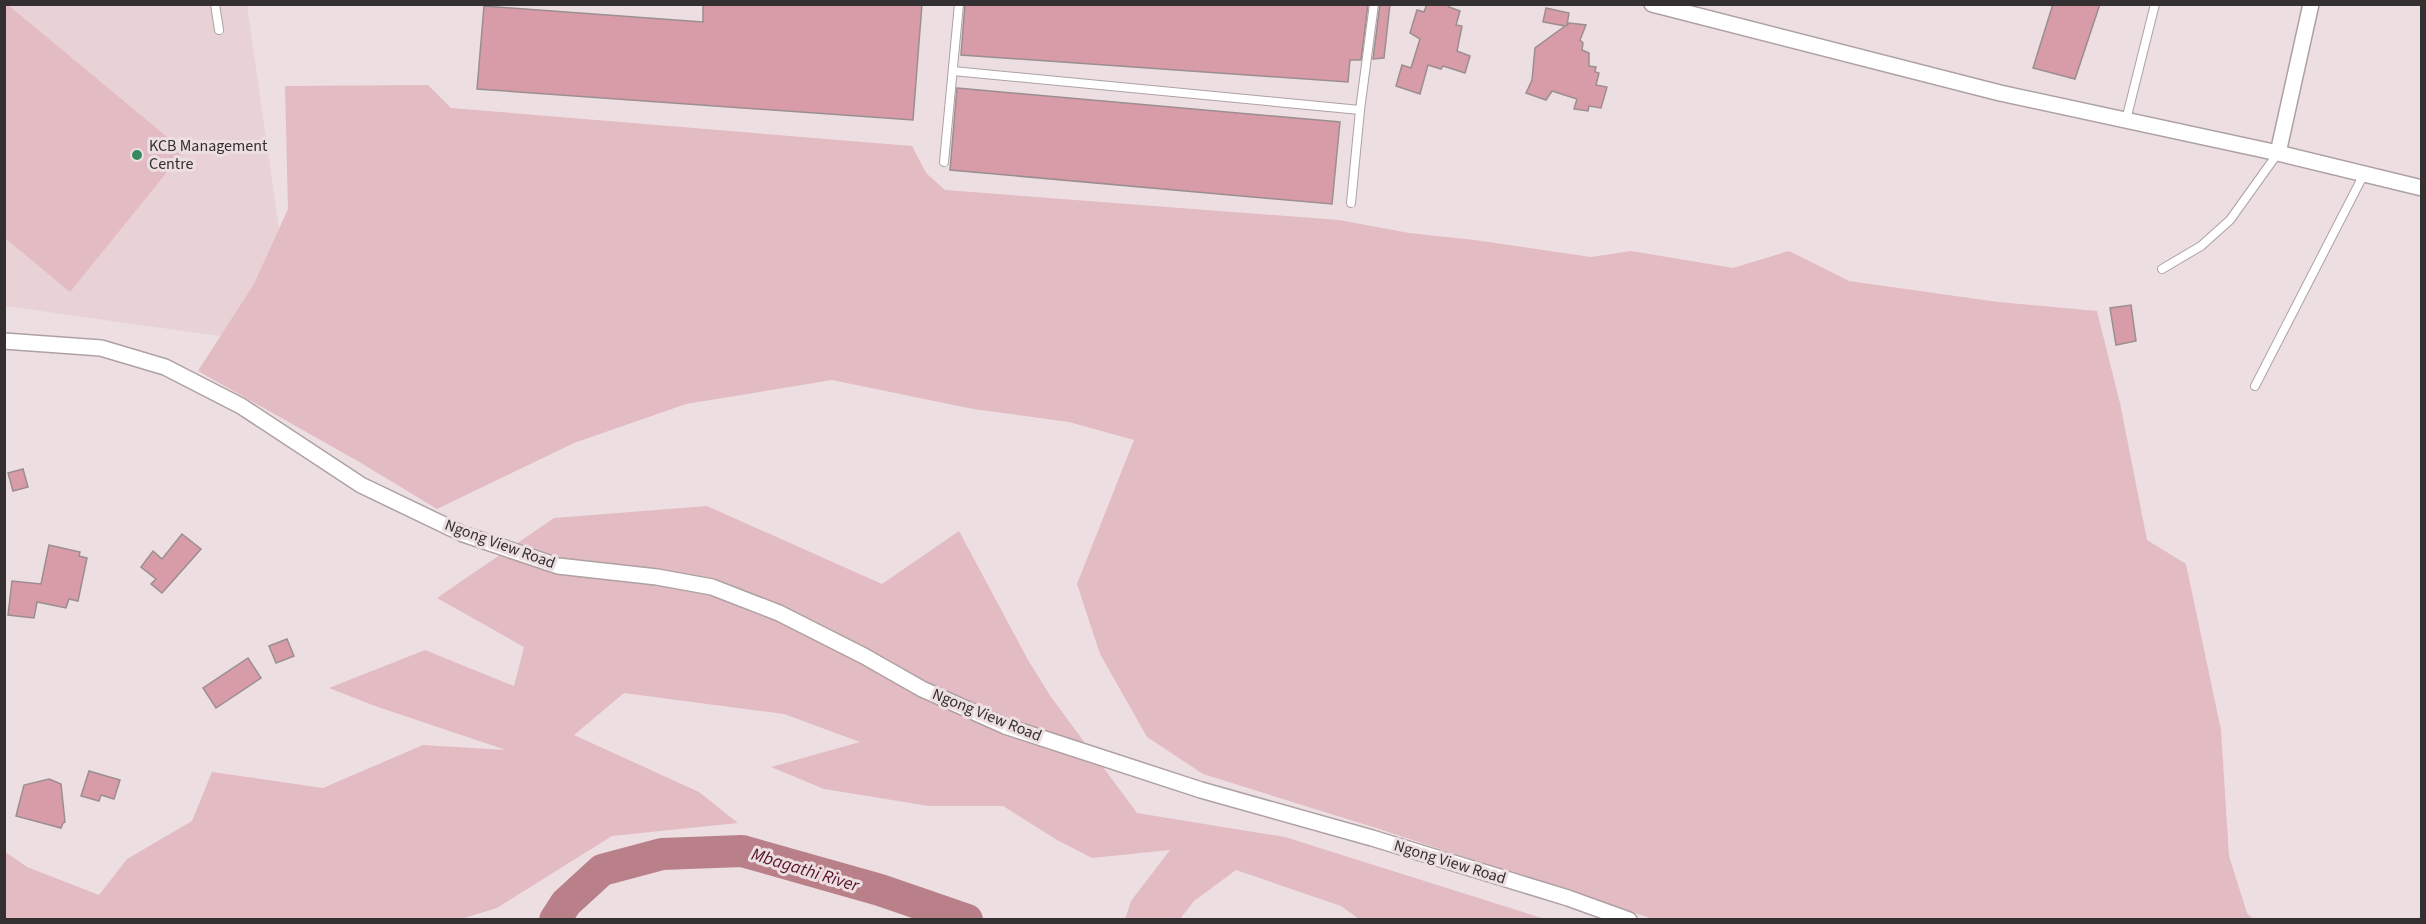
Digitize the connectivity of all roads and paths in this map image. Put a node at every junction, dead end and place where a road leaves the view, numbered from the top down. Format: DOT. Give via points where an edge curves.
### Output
graph roads {
  1 [pos="215,4"];
  2 [pos="959,4"];
  3 [pos="1374,4"];
  4 [pos="1652,4"];
  5 [pos="2155,4"];
  6 [pos="2311,4"];
  7 [pos="219,30"];
  8 [pos="953,70"];
  9 [pos="1360,110"];
  10 [pos="2126,120"];
  11 [pos="2278,153"];
  12 [pos="944,162"];
  13 [pos="2364,174"];
  14 [pos="2421,188"];
  15 [pos="1351,203"];
  16 [pos="2162,269"];
  17 [pos="5,343"];
  18 [pos="2255,386"];
  19 [pos="1629,920"];
  1 -- 7 [label="lane"];
  2 -- 8 [label="lane"];
  3 -- 9 [label="lane"];
  4 -- 10 [label="street" via="2000,93"];
  5 -- 10 [label="lane"];
  6 -- 11 [label="street"];
  8 -- 9 [label="lane"];
  8 -- 12 [label="lane"];
  9 -- 15 [label="lane"];
  10 -- 11 [label="street"];
  11 -- 13 [label="street"];
  11 -- 16 [label="lane" via="2230,219 2201,246"];
  13 -- 14 [label="street"];
  13 -- 18 [label="lane"];
  17 -- 19 [label="street, Ngong View Road" via="101,348 165,367 241,406 361,485 463,534 558,566 712,587 778,613 922,689 1005,726"];
}
